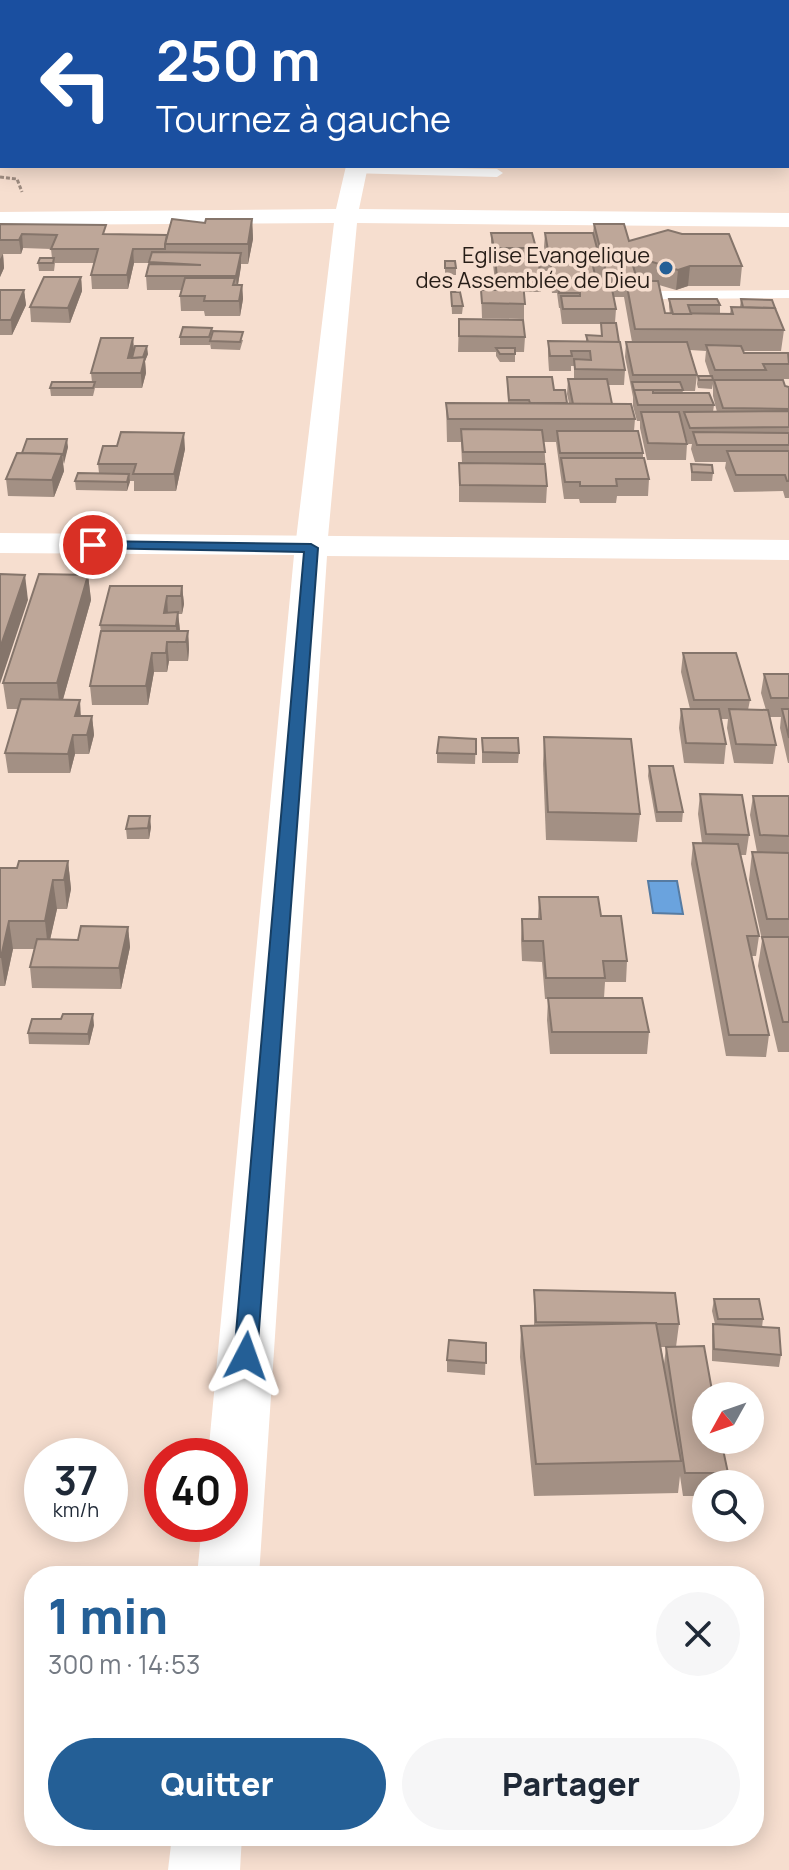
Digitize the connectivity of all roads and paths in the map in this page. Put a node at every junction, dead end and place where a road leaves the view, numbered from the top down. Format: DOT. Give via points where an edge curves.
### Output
graph roads {
  1 [pos="355,168"];
  2 [pos="497,173"];
  3 [pos="346,217"];
  4 [pos="3,218"];
  5 [pos="789,220"];
  6 [pos="789,294"];
  7 [pos="654,295"];
  8 [pos="0,543"];
  9 [pos="311,548"];
  10 [pos="789,550"];
  11 [pos="229,1566"];
  12 [pos="206,1846"];
  13 [pos="204,1870"];
  1 -- 2 [label="lane"];
  1 -- 3 [label="street"];
  3 -- 4 [label="street"];
  3 -- 5 [label="street"];
  3 -- 9 [label="street"];
  6 -- 7 [label="lane"];
  8 -- 9 [label="street"];
  9 -- 10 [label="street"];
  9 -- 11 [label="street"];
  12 -- 13 [label="street"];
}
